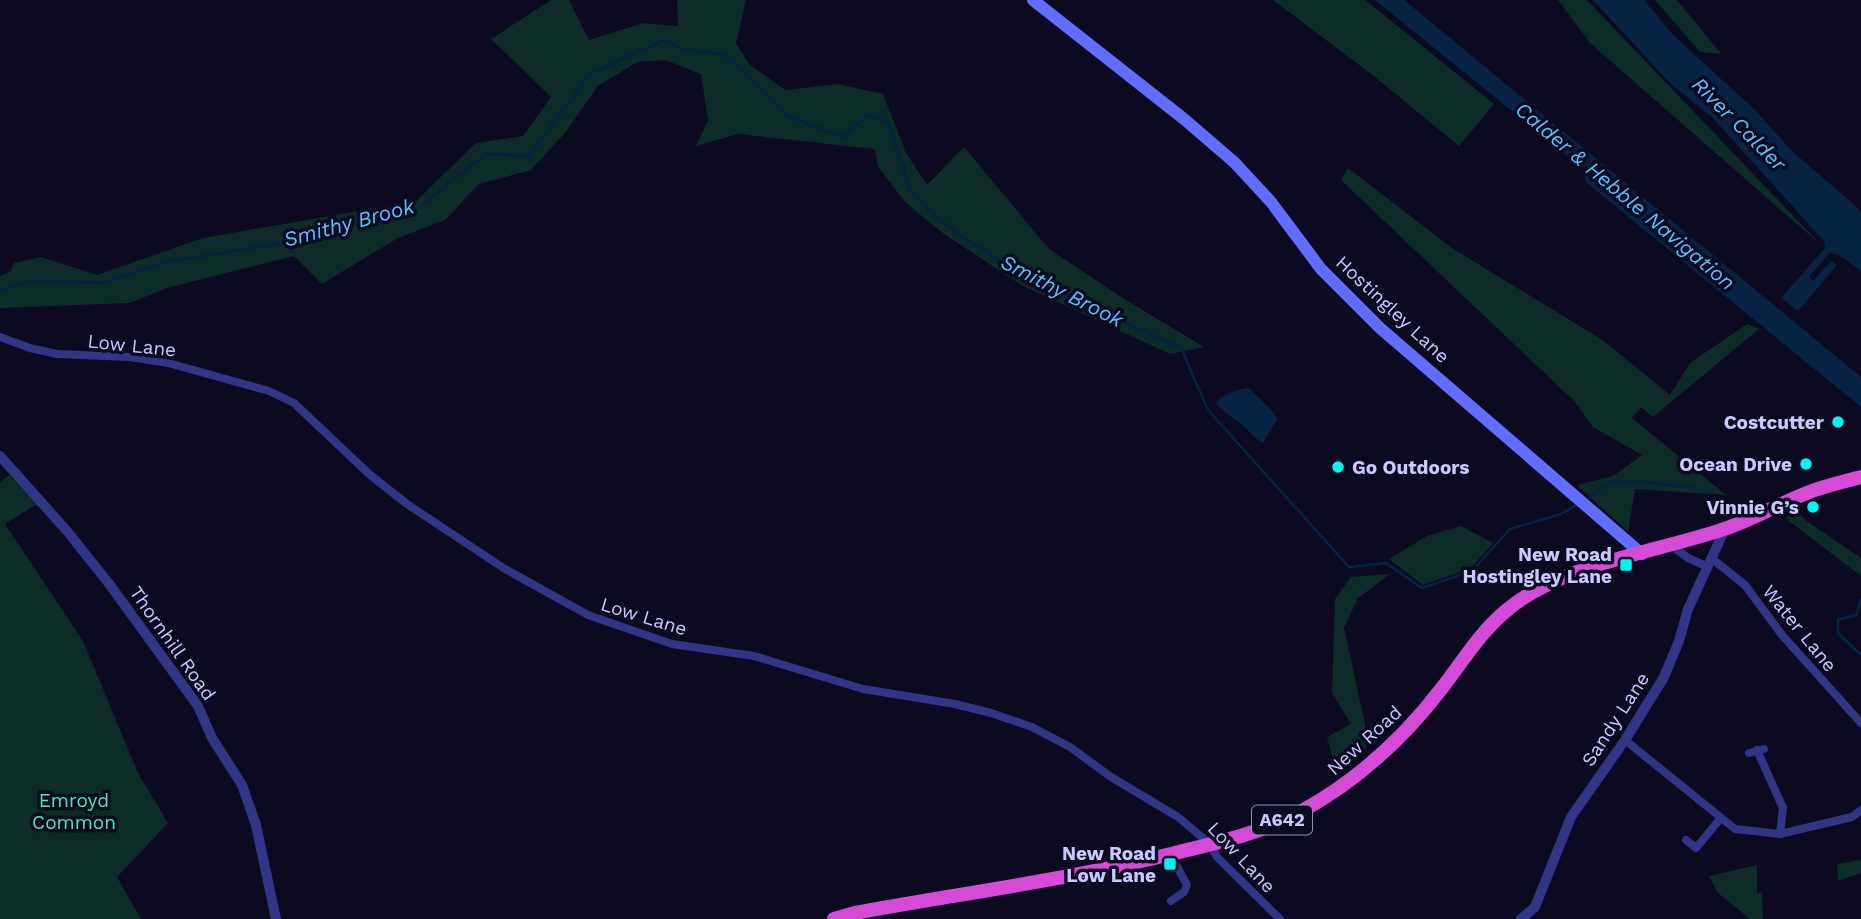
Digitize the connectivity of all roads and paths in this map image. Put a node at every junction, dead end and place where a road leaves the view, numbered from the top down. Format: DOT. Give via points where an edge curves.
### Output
graph roads {
  1 [pos="1033,0"];
  2 [pos="0,337"];
  3 [pos="0,456"];
  4 [pos="1861,477"];
  5 [pos="1725,529"];
  6 [pos="1672,545"];
  7 [pos="1642,554"];
  8 [pos="1709,562"];
  9 [pos="1850,710"];
  10 [pos="1861,714"];
  11 [pos="1861,723"];
  12 [pos="1625,740"];
  13 [pos="1757,751"];
  14 [pos="1861,810"];
  15 [pos="1720,819"];
  16 [pos="1780,834"];
  17 [pos="1686,840"];
  18 [pos="1210,844"];
  19 [pos="1171,854"];
  20 [pos="1171,901"];
  21 [pos="276,919"];
  22 [pos="834,919"];
  23 [pos="1280,919"];
  24 [pos="1521,919"];
  1 -- 7 [label="main road, Hostingley Lane" via="1234,162 1321,269 1380,328"];
  2 -- 18 [label="street, Low Lane" via="57,354 168,363 269,391 294,403 407,504 505,569 588,615 672,644 754,656 863,689 991,713 1032,727 1178,817"];
  3 -- 21 [label="street, Thornhill Road" via="110,584 198,706 242,785 256,825"];
  4 -- 5 [label="highway, New Road / A642" via="1807,493"];
  5 -- 6 [label="highway, New Road / A642"];
  5 -- 8 [label="street, Sandy Lane"];
  6 -- 7 [label="highway, New Road / A642"];
  6 -- 8 [label="street, Water Lane" via="1688,558"];
  7 -- 18 [label="highway, New Road / A642" via="1553,581 1531,593 1490,624 1408,730 1359,774 1300,812"];
  8 -- 9 [label="street, Water Lane" via="1745,584 1782,635"];
  8 -- 12 [label="street, Sandy Lane" via="1664,677"];
  9 -- 10 [label="street"];
  9 -- 11 [label="street, Water Lane"];
  12 -- 15 [label="street"];
  12 -- 24 [label="street, Sandy Lane" via="1571,817 1535,907"];
  13 -- 16 [label="street" via="1783,808"];
  14 -- 16 [label="street" via="1852,817"];
  15 -- 16 [label="street" via="1735,829"];
  15 -- 17 [label="street" via="1693,851"];
  18 -- 19 [label="highway, New Road / A642"];
  18 -- 23 [label="street, Low Lane" via="1217,857"];
  19 -- 20 [label="street" via="1187,886"];
  19 -- 22 [label="highway, New Road / A642"];
}
